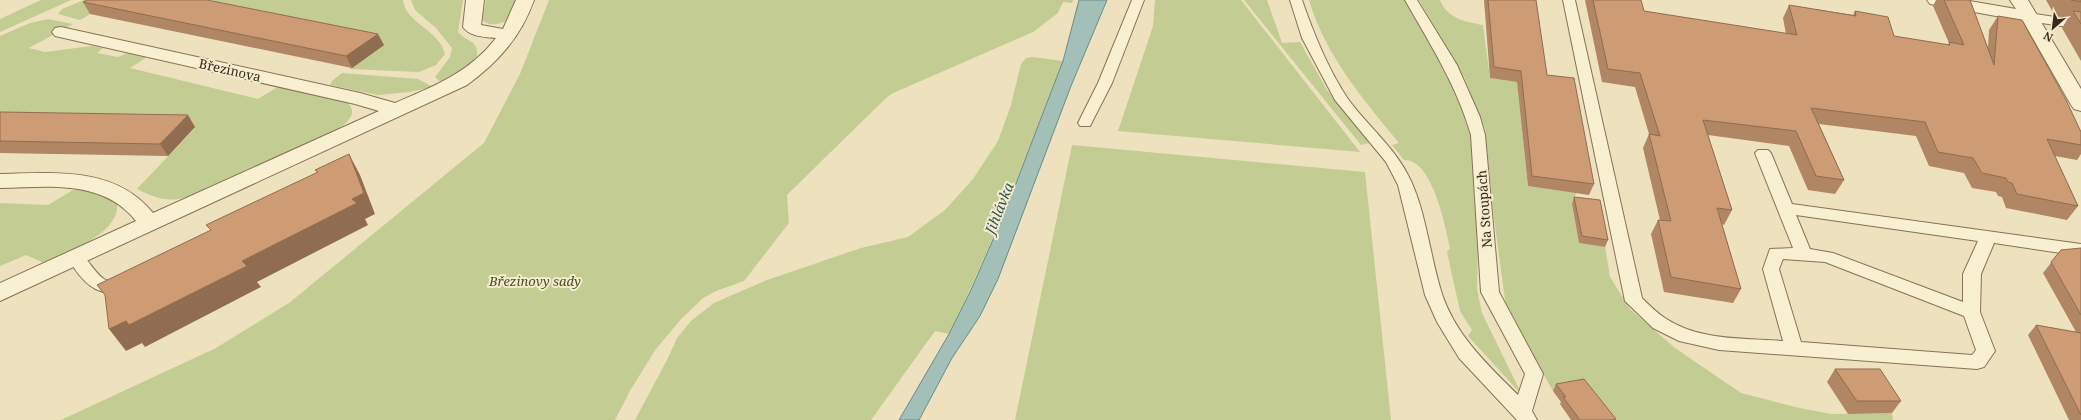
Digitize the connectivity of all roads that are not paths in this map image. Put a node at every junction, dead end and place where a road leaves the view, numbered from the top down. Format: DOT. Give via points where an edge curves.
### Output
graph roads {
  1 [pos="475,0"];
  2 [pos="525,0"];
  3 [pos="1138,0"];
  4 [pos="1296,0"];
  5 [pos="1412,0"];
  6 [pos="1569,0"];
  7 [pos="1936,0"];
  8 [pos="2019,0"];
  9 [pos="2028,17"];
  10 [pos="2080,25"];
  11 [pos="61,32"];
  12 [pos="508,35"];
  13 [pos="2081,105"];
  14 [pos="397,110"];
  15 [pos="1085,123"];
  16 [pos="1763,153"];
  17 [pos="0,181"];
  18 [pos="1785,208"];
  19 [pos="150,224"];
  20 [pos="1988,237"];
  21 [pos="2081,250"];
  22 [pos="1804,254"];
  23 [pos="76,258"];
  24 [pos="131,282"];
  25 [pos="0,293"];
  26 [pos="1972,312"];
  27 [pos="1794,349"];
  28 [pos="1525,416"];
  1 -- 12 [label="street" via="472,27 476,30"];
  2 -- 12 [label="street" via="522,11"];
  3 -- 15 [label="lane" via="1105,83"];
  4 -- 28 [label="lane" via="1309,38 1342,100 1393,160 1406,185 1434,295 1446,322 1465,353"];
  5 -- 28 [label="lane, Na Stoupách" via="1463,90 1473,113 1478,135 1490,292 1534,374"];
  6 -- 27 [label="lane" via="1634,301 1659,323 1685,336 1719,343"];
  7 -- 9 [label="street"];
  8 -- 9 [label="street"];
  9 -- 10 [label="lane"];
  9 -- 13 [label="street"];
  11 -- 14 [label="street, Březinova" via="360,99"];
  12 -- 14 [label="street" via="492,55 460,81"];
  14 -- 19 [label="street"];
  16 -- 18 [label="lane"];
  17 -- 19 [label="street" via="81,182 102,186 129,200"];
  18 -- 20 [label="lane"];
  18 -- 22 [label="lane"];
  19 -- 23 [label="street"];
  20 -- 21 [label="lane"];
  20 -- 26 [label="lane" via="1972,274"];
  22 -- 26 [label="lane" via="1827,257"];
  22 -- 27 [label="lane" via="1776,253 1771,269"];
  23 -- 24 [label="lane" via="97,285 109,288"];
  23 -- 25 [label="street"];
  26 -- 27 [label="lane" via="1986,351 1978,362"];
}
